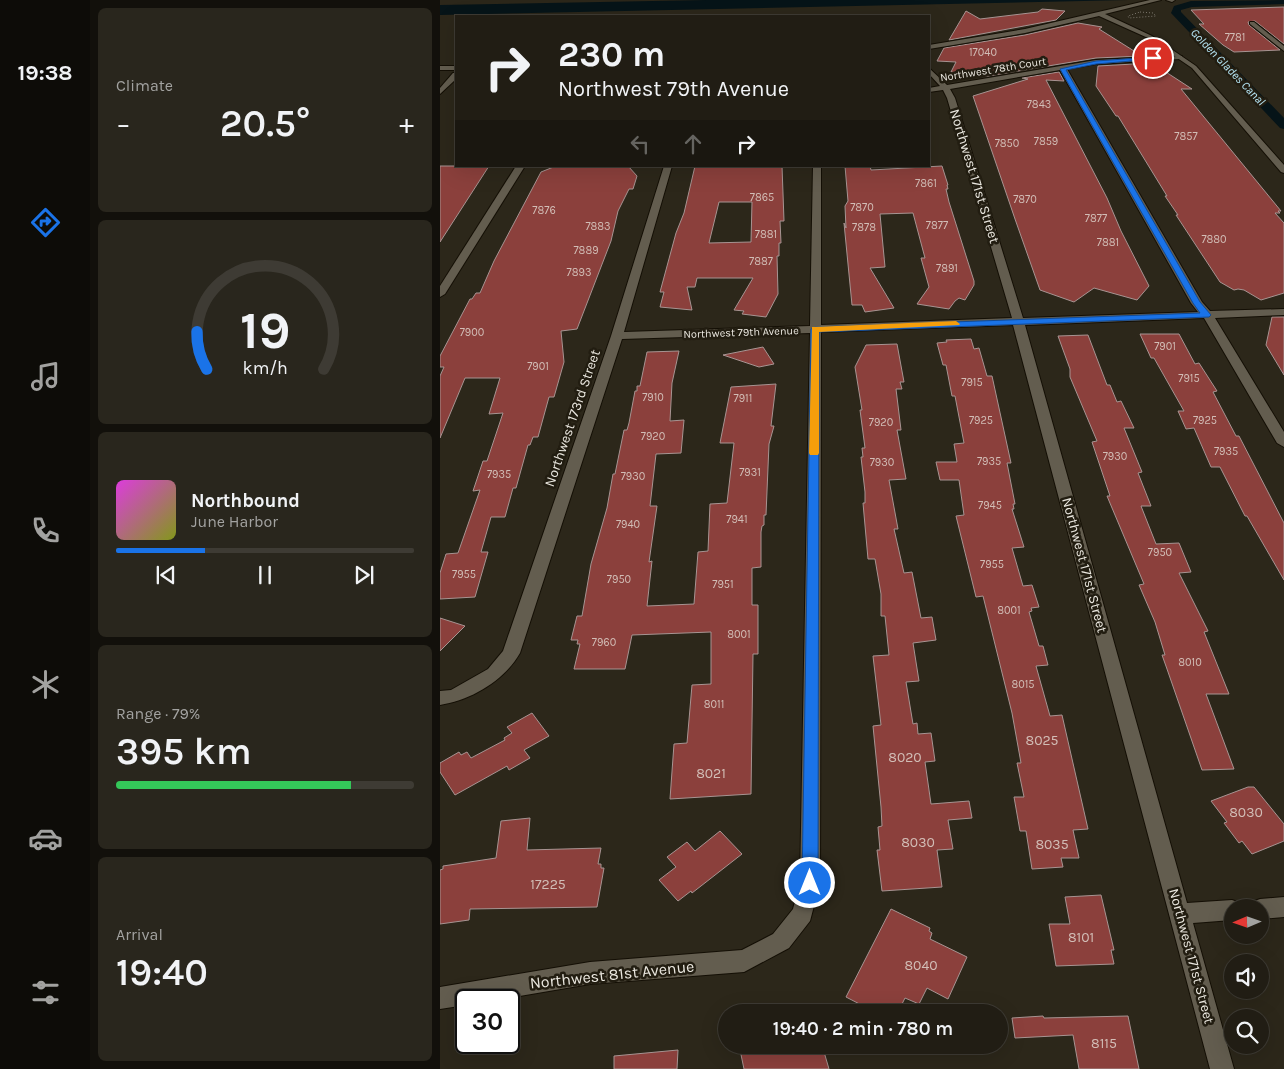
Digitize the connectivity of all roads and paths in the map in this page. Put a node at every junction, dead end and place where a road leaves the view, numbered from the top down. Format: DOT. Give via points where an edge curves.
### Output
graph roads {
  1 [pos="1170,0"];
  2 [pos="1155,1"];
  3 [pos="1100,14"];
  4 [pos="1252,23"];
  5 [pos="930,47"];
  6 [pos="1284,49"];
  7 [pos="1180,57"];
  8 [pos="440,68"];
  9 [pos="455,68"];
  10 [pos="1063,69"];
  11 [pos="930,71"];
  12 [pos="455,76"];
  13 [pos="946,88"];
  14 [pos="930,90"];
  15 [pos="440,92"];
  16 [pos="520,167"];
  17 [pos="668,167"];
  18 [pos="817,167"];
  19 [pos="1284,170"];
  20 [pos="440,294"];
  21 [pos="1284,312"];
  22 [pos="1206,315"];
  23 [pos="1018,321"];
  24 [pos="815,329"];
  25 [pos="617,336"];
  26 [pos="1284,443"];
  27 [pos="440,698"];
  28 [pos="1284,907"];
  29 [pos="1269,908"];
  30 [pos="1224,911"];
  31 [pos="1181,914"];
  32 [pos="440,998"];
  33 [pos="1222,1069"];
  1 -- 2 [label="street"];
  2 -- 3 [label="street"];
  3 -- 5 [label="street"];
  3 -- 7 [label="street" via="1150,37"];
  4 -- 6 [label="street"];
  7 -- 10 [label="street, Northwest 78th Court" via="1096,62"];
  7 -- 19 [label="street" via="1194,67"];
  8 -- 9 [label="street"];
  10 -- 13 [label="street, Northwest 78th Court"];
  10 -- 22 [label="street"];
  11 -- 13 [label="street, Northwest 171st Street"];
  12 -- 15 [label="street"];
  13 -- 14 [label="street, Northwest 78th Court"];
  13 -- 23 [label="street, Northwest 171st Street"];
  16 -- 20 [label="street"];
  17 -- 25 [label="street, Northwest 173rd Street"];
  18 -- 24 [label="street"];
  21 -- 22 [label="street, Northwest 79th Avenue"];
  22 -- 23 [label="street, Northwest 79th Avenue"];
  22 -- 26 [label="street"];
  23 -- 24 [label="street, Northwest 79th Avenue"];
  23 -- 31 [label="street, Northwest 171st Street"];
  24 -- 25 [label="street, Northwest 79th Avenue"];
  24 -- 32 [label="street, Northwest 81st Avenue" via="810,883 802,914 781,941 744,961 590,973"];
  25 -- 27 [label="street, Northwest 173rd Street" via="511,653 494,674 454,696"];
  28 -- 29 [label="street"];
  30 -- 31 [label="street"];
  31 -- 33 [label="street, Northwest 171st Street"];
}
